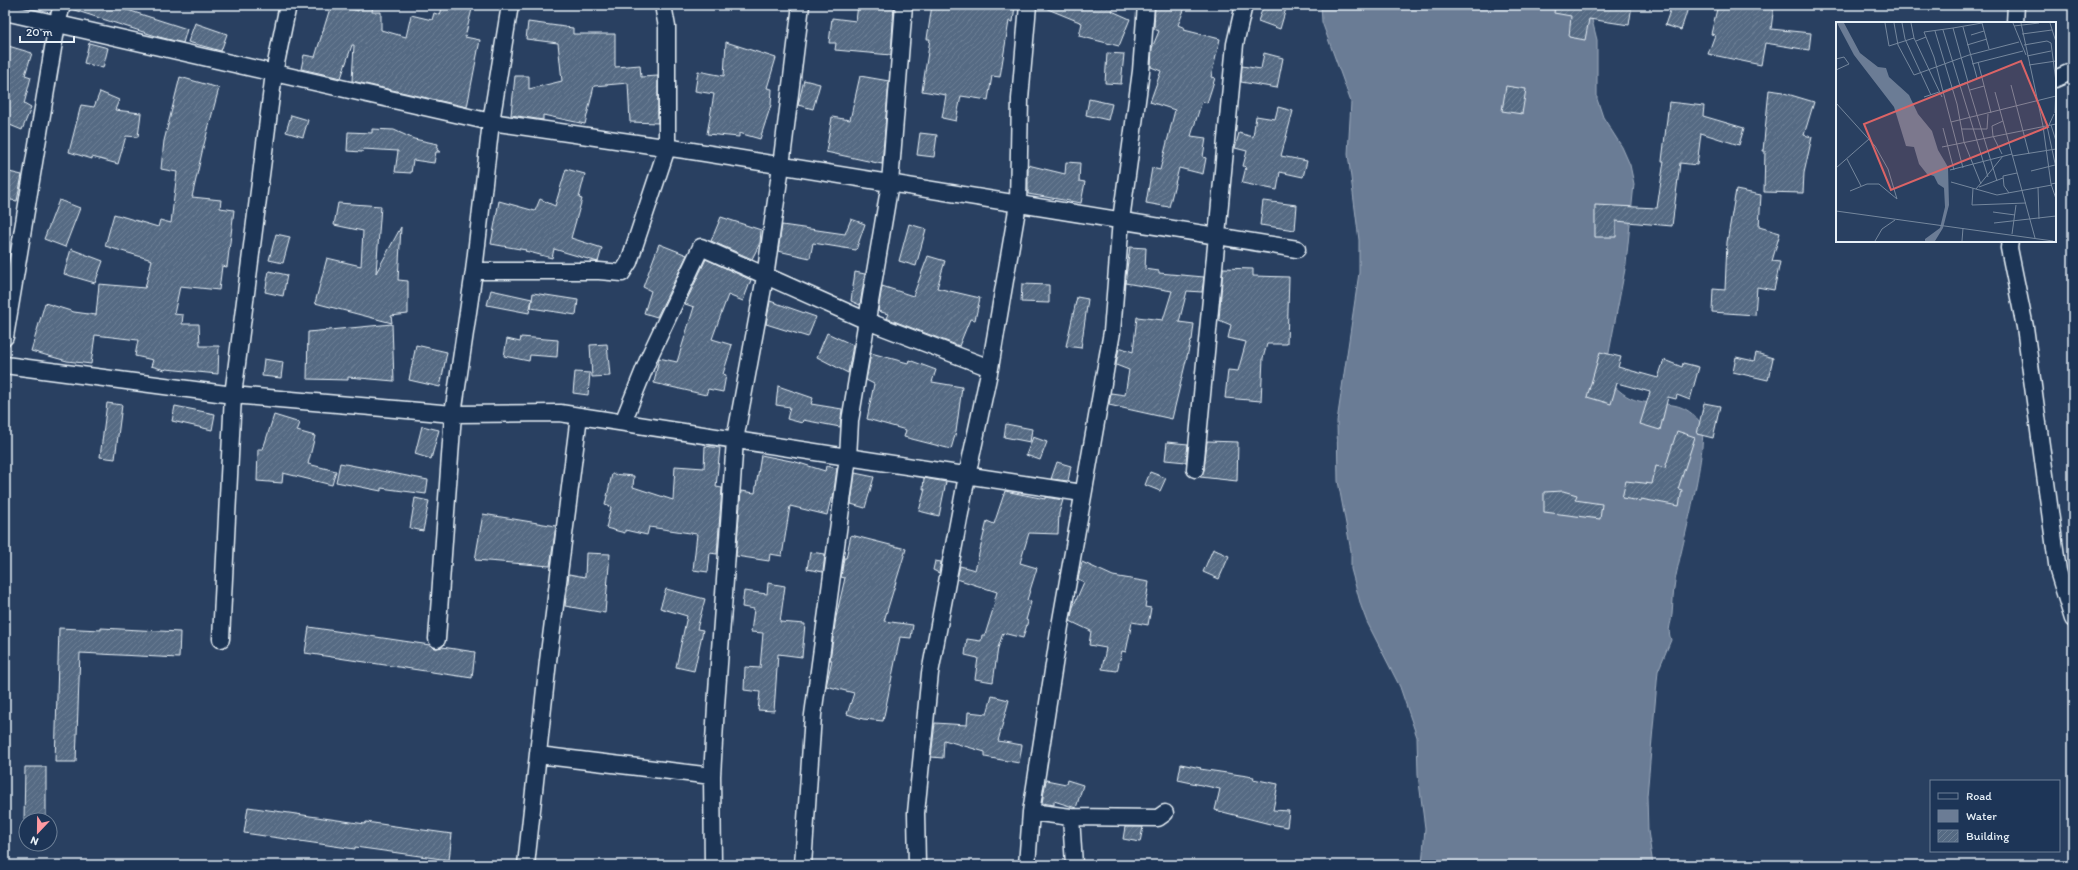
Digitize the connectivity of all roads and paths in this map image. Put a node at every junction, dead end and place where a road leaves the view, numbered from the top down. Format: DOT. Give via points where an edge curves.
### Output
graph roads {
  1 [pos="62,5"];
  2 [pos="288,5"];
  3 [pos="510,5"];
  4 [pos="663,5"];
  5 [pos="800,5"];
  6 [pos="904,5"];
  7 [pos="1028,5"];
  8 [pos="1146,5"];
  9 [pos="1244,5"];
  10 [pos="2016,5"];
  11 [pos="5,12"];
  12 [pos="2015,22"];
  13 [pos="57,24"];
  14 [pos="2073,71"];
  15 [pos="274,73"];
  16 [pos="2056,79"];
  17 [pos="491,122"];
  18 [pos="667,148"];
  19 [pos="781,166"];
  20 [pos="890,183"];
  21 [pos="1018,204"];
  22 [pos="1121,220"];
  23 [pos="1217,236"];
  24 [pos="2010,242"];
  25 [pos="1297,249"];
  26 [pos="474,271"];
  27 [pos="765,277"];
  28 [pos="867,321"];
  29 [pos="5,338"];
  30 [pos="5,365"];
  31 [pos="990,368"];
  32 [pos="233,395"];
  33 [pos="453,414"];
  34 [pos="579,416"];
  35 [pos="623,422"];
  36 [pos="735,440"];
  37 [pos="848,457"];
  38 [pos="1195,469"];
  39 [pos="968,476"];
  40 [pos="1082,493"];
  41 [pos="2073,619"];
  42 [pos="221,639"];
  43 [pos="437,639"];
  44 [pos="538,755"];
  45 [pos="712,776"];
  46 [pos="1031,812"];
  47 [pos="1164,814"];
  48 [pos="1071,817"];
  49 [pos="526,865"];
  50 [pos="713,865"];
  51 [pos="803,865"];
  52 [pos="917,865"];
  53 [pos="1027,865"];
  54 [pos="1074,865"];
  1 -- 13 [label="street"];
  2 -- 15 [label="street"];
  3 -- 17 [label="street"];
  4 -- 18 [label="street" via="667,27"];
  5 -- 19 [label="street"];
  6 -- 20 [label="street"];
  7 -- 21 [label="street" via="1020,99"];
  8 -- 22 [label="street" via="1141,72"];
  9 -- 23 [label="street" via="1235,44"];
  10 -- 12 [label="street"];
  11 -- 13 [label="street"];
  13 -- 15 [label="street"];
  13 -- 29 [label="street"];
  14 -- 16 [label="street"];
  15 -- 17 [label="street"];
  15 -- 32 [label="street"];
  17 -- 18 [label="street"];
  17 -- 26 [label="street"];
  18 -- 19 [label="street"];
  18 -- 26 [label="street" via="629,262 622,273"];
  19 -- 20 [label="street"];
  19 -- 27 [label="street"];
  20 -- 21 [label="street"];
  20 -- 28 [label="street"];
  21 -- 22 [label="street"];
  21 -- 31 [label="street"];
  22 -- 23 [label="street"];
  22 -- 40 [label="street" via="1112,332"];
  23 -- 25 [label="street"];
  23 -- 38 [label="street"];
  24 -- 41 [label="street" via="2025,327 2058,571"];
  26 -- 33 [label="street"];
  27 -- 28 [label="street"];
  27 -- 35 [label="street" via="701,247 650,355"];
  27 -- 36 [label="street"];
  28 -- 31 [label="street"];
  28 -- 37 [label="street" via="850,421"];
  30 -- 32 [label="street"];
  31 -- 39 [label="street"];
  32 -- 33 [label="street"];
  32 -- 42 [label="street"];
  33 -- 34 [label="street" via="560,413"];
  33 -- 43 [label="street"];
  34 -- 35 [label="street"];
  34 -- 44 [label="street"];
  35 -- 36 [label="street"];
  36 -- 37 [label="street"];
  36 -- 45 [label="street"];
  37 -- 39 [label="street"];
  37 -- 51 [label="street" via="812,715"];
  39 -- 40 [label="street"];
  39 -- 52 [label="street" via="930,673 916,813"];
  40 -- 46 [label="street"];
  44 -- 45 [label="street"];
  44 -- 49 [label="street"];
  45 -- 50 [label="street"];
  46 -- 48 [label="street"];
  46 -- 53 [label="street"];
  47 -- 48 [label="street" via="1158,818"];
  48 -- 54 [label="street"];
}
